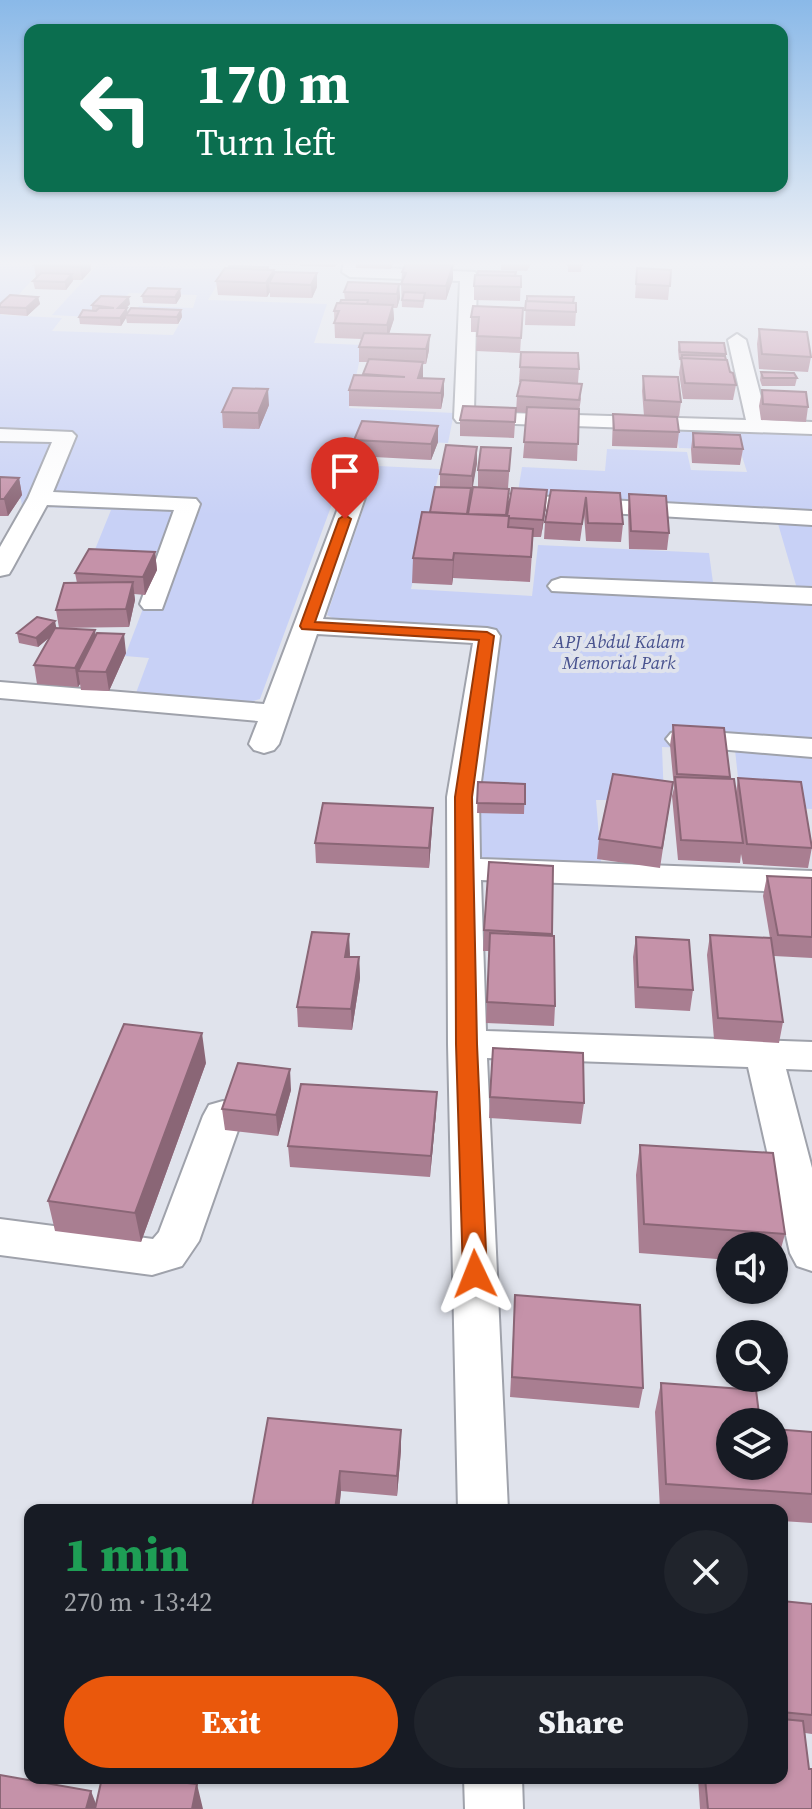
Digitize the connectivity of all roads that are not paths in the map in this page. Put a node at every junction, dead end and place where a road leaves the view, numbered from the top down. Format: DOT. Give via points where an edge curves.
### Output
graph roads {
  1 [pos="467,346"];
  2 [pos="739,346"];
  3 [pos="758,425"];
  4 [pos="812,428"];
  5 [pos="0,435"];
  6 [pos="365,466"];
  7 [pos="39,498"];
  8 [pos="499,501"];
  9 [pos="812,518"];
  10 [pos="0,569"];
  11 [pos="561,586"];
  12 [pos="812,596"];
  13 [pos="153,604"];
  14 [pos="307,626"];
  15 [pos="0,690"];
  16 [pos="275,714"];
  17 [pos="677,739"];
  18 [pos="264,744"];
  19 [pos="812,748"];
  20 [pos="464,869"];
  21 [pos="812,882"];
  22 [pos="467,1044"];
  23 [pos="764,1056"];
  24 [pos="812,1056"];
  25 [pos="223,1116"];
  26 [pos="0,1237"];
  27 [pos="812,1253"];
  28 [pos="483,1504"];
  29 [pos="493,1784"];
  30 [pos="494,1809"];
  1 -- 3 [label="street" via="464,418"];
  2 -- 3 [label="street"];
  3 -- 4 [label="street"];
  5 -- 7 [label="street" via="65,436"];
  6 -- 14 [label="street"];
  7 -- 10 [label="street"];
  7 -- 13 [label="street" via="188,504"];
  8 -- 9 [label="street"];
  11 -- 12 [label="street"];
  14 -- 16 [label="street"];
  14 -- 20 [label="street" via="487,636 463,797"];
  15 -- 16 [label="street"];
  16 -- 18 [label="street"];
  17 -- 19 [label="street"];
  20 -- 21 [label="street"];
  20 -- 22 [label="street"];
  22 -- 23 [label="street"];
  22 -- 28 [label="street"];
  23 -- 24 [label="street"];
  23 -- 27 [label="street"];
  25 -- 26 [label="street" via="177,1241 167,1253 152,1257"];
  29 -- 30 [label="street"];
}
